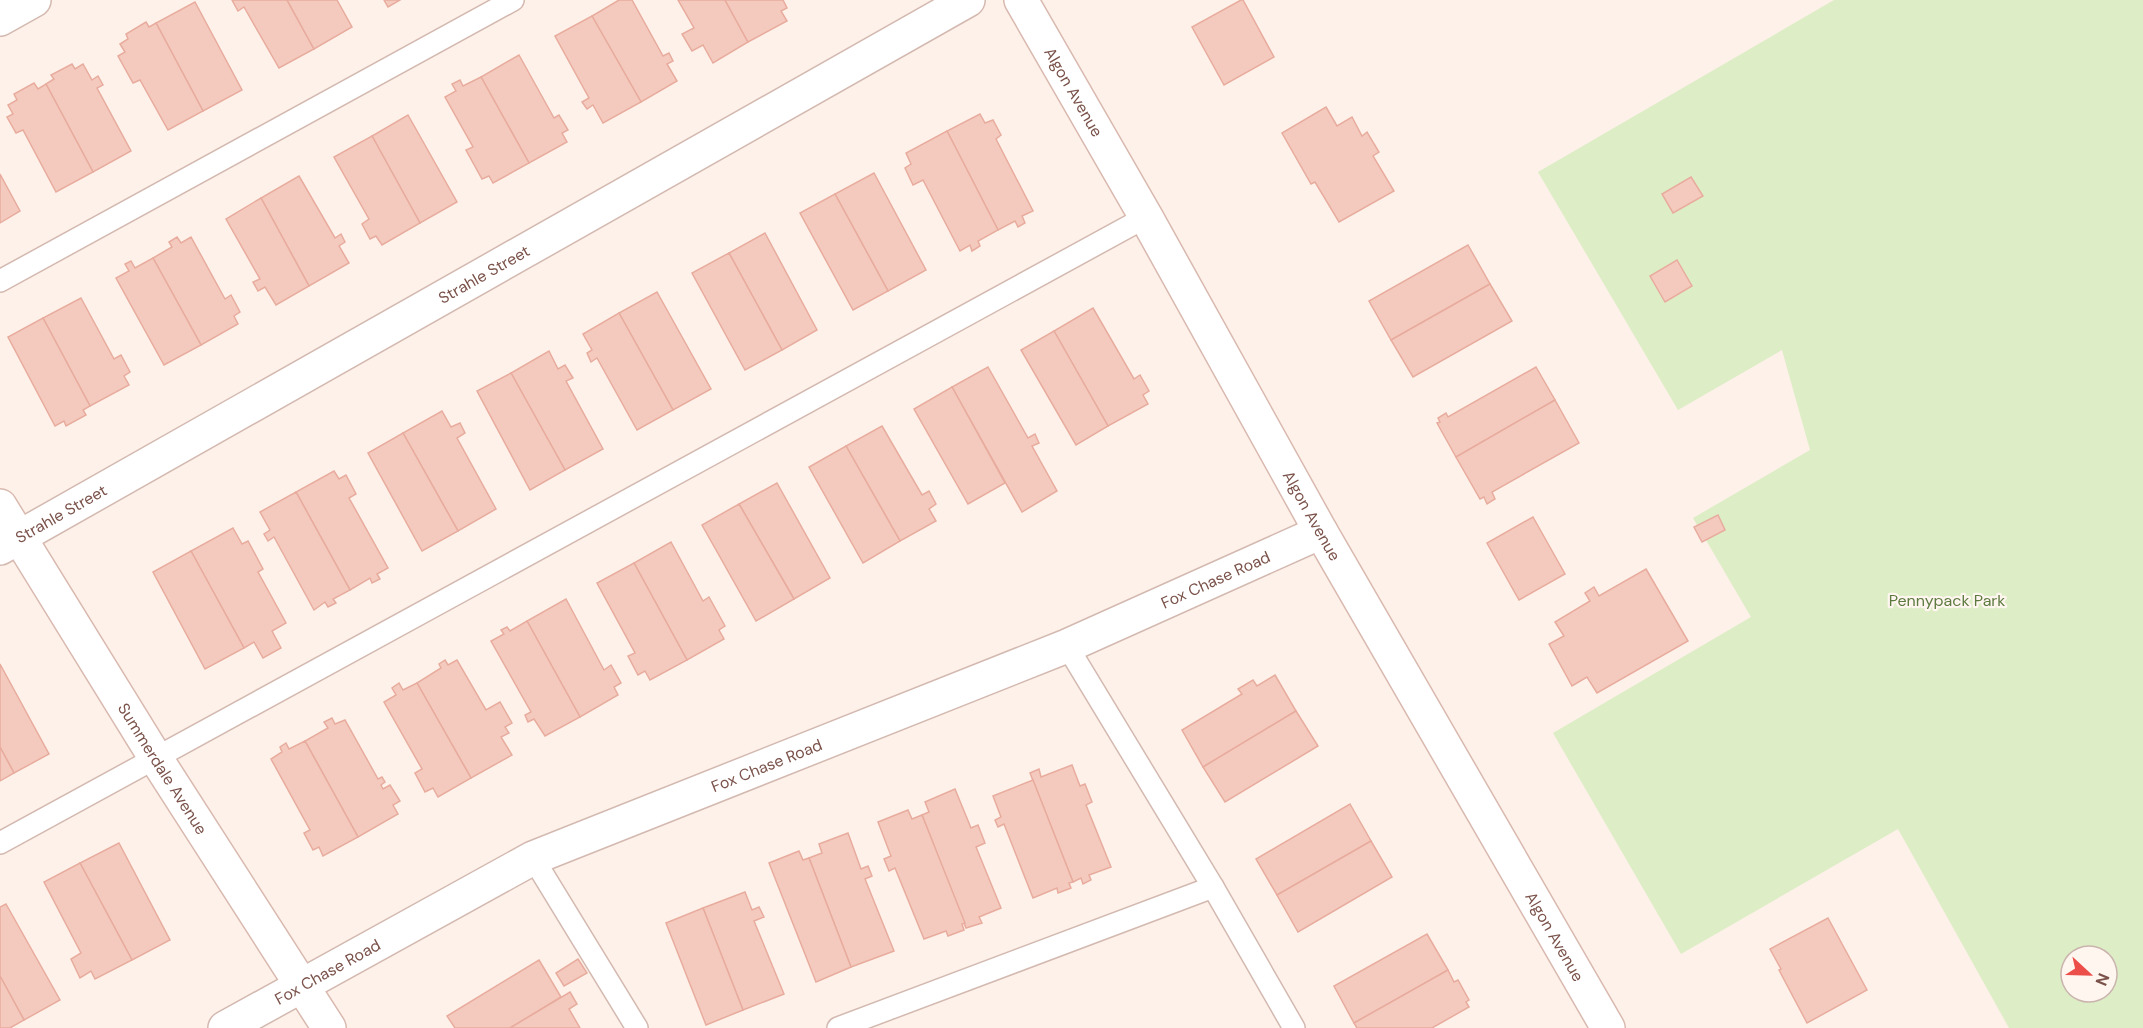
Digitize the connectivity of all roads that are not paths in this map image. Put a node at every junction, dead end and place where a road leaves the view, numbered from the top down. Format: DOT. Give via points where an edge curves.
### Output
graph roads {
  1 [pos="34,0"];
  2 [pos="513,0"];
  3 [pos="968,0"];
  4 [pos="1021,0"];
  5 [pos="0,19"];
  6 [pos="1146,217"];
  7 [pos="0,280"];
  8 [pos="0,506"];
  9 [pos="1322,532"];
  10 [pos="10,542"];
  11 [pos="1067,646"];
  12 [pos="155,757"];
  13 [pos="0,843"];
  14 [pos="533,858"];
  15 [pos="1213,887"];
  16 [pos="303,984"];
  17 [pos="225,1028"];
  18 [pos="329,1028"];
  19 [pos="638,1028"];
  20 [pos="838,1028"];
  21 [pos="1294,1028"];
  22 [pos="1608,1028"];
  1 -- 5 [label="street"];
  2 -- 7 [label="lane"];
  3 -- 10 [label="street, Strahle Street"];
  4 -- 6 [label="street, Algon Avenue"];
  6 -- 9 [label="street, Algon Avenue"];
  6 -- 12 [label="lane"];
  8 -- 10 [label="street, Summerdale Avenue"];
  9 -- 11 [label="street, Fox Chase Road"];
  9 -- 22 [label="street, Algon Avenue"];
  10 -- 12 [label="street, Summerdale Avenue"];
  11 -- 14 [label="street, Fox Chase Road"];
  11 -- 15 [label="lane"];
  12 -- 13 [label="lane"];
  12 -- 16 [label="street, Summerdale Avenue"];
  14 -- 16 [label="street, Fox Chase Road"];
  14 -- 19 [label="lane"];
  15 -- 20 [label="lane"];
  15 -- 21 [label="lane"];
  16 -- 17 [label="street, Fox Chase Road"];
  16 -- 18 [label="street, Summerdale Avenue"];
}
